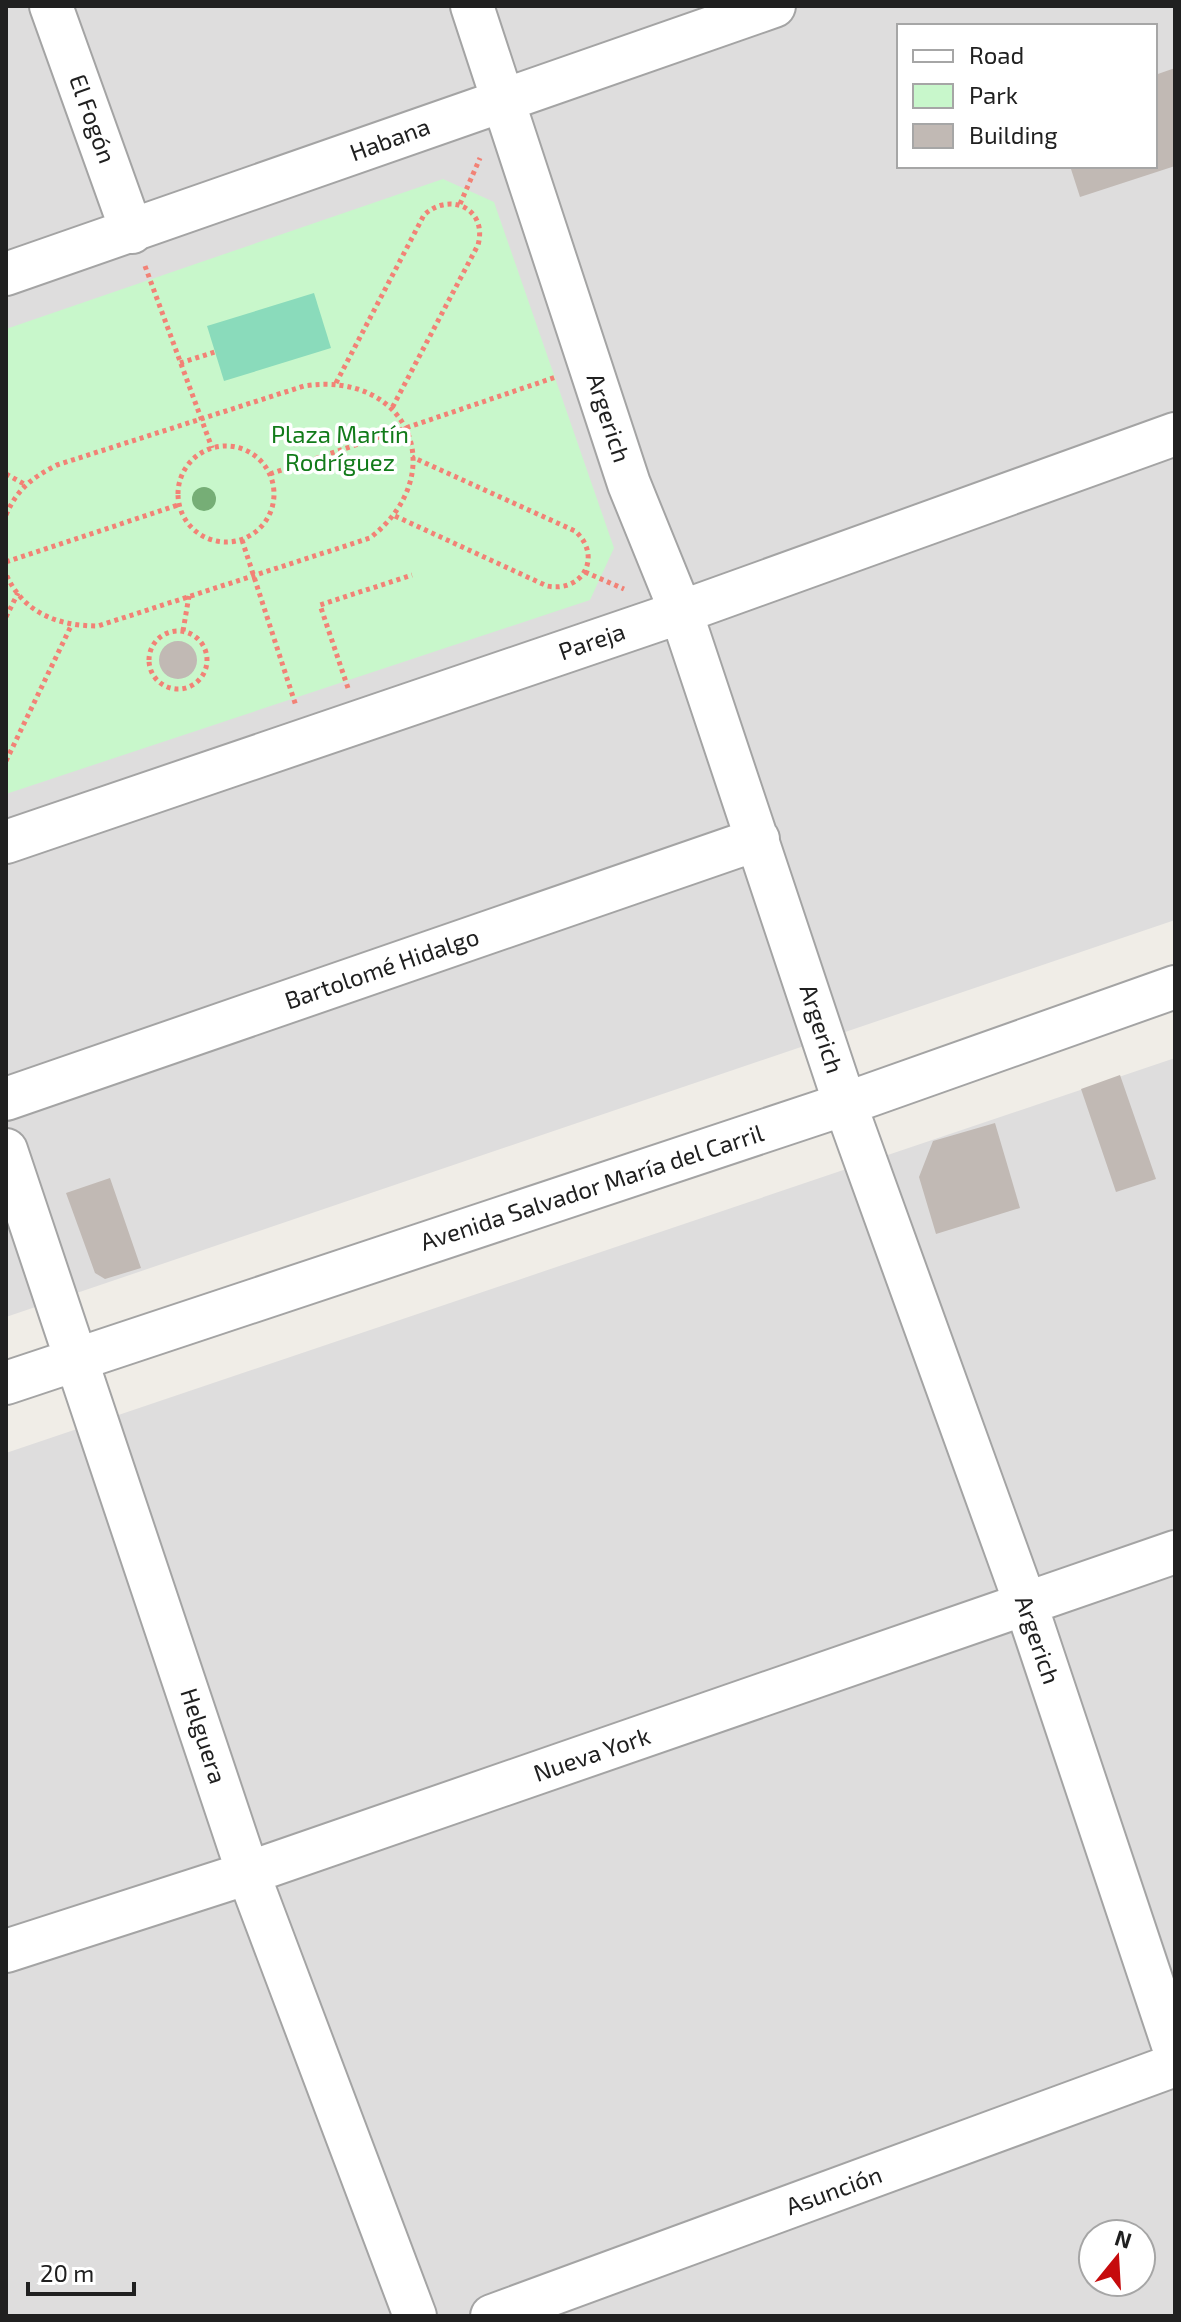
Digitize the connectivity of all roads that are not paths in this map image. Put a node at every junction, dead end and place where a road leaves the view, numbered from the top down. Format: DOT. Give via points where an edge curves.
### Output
graph roads {
  1 [pos="51,6"];
  2 [pos="472,6"];
  3 [pos="774,6"];
  4 [pos="505,99"];
  5 [pos="132,232"];
  6 [pos="6,274"];
  7 [pos="1175,434"];
  8 [pos="681,612"];
  9 [pos="758,839"];
  10 [pos="6,842"];
  11 [pos="1175,987"];
  12 [pos="6,1099"];
  13 [pos="845,1104"];
  14 [pos="6,1150"];
  15 [pos="77,1359"];
  16 [pos="6,1383"];
  17 [pos="1175,1552"];
  18 [pos="1026,1605"];
  19 [pos="248,1873"];
  20 [pos="6,1951"];
  21 [pos="1175,2051"];
  22 [pos="1175,2065"];
  23 [pos="415,2316"];
  24 [pos="492,2316"];
  1 -- 5 [label="street, El Fogón"];
  2 -- 4 [label="street, Argerich"];
  3 -- 4 [label="street, Habana"];
  4 -- 5 [label="street, Habana"];
  4 -- 8 [label="street, Argerich" via="629,484"];
  5 -- 6 [label="street, Habana"];
  7 -- 8 [label="street, Pareja"];
  8 -- 9 [label="street, Argerich"];
  8 -- 10 [label="street, Pareja"];
  9 -- 12 [label="street, Bartolomé Hidalgo"];
  9 -- 13 [label="street, Argerich"];
  11 -- 13 [label="street, Avenida Salvador María del Carril"];
  13 -- 15 [label="street, Avenida Salvador María del Carril"];
  13 -- 18 [label="street, Argerich"];
  14 -- 15 [label="street, Helguera"];
  15 -- 16 [label="street, Avenida Salvador María del Carril"];
  15 -- 19 [label="street, Helguera"];
  17 -- 18 [label="street, Nueva York"];
  18 -- 19 [label="street, Nueva York"];
  18 -- 21 [label="street, Argerich"];
  19 -- 20 [label="street, Nueva York"];
  19 -- 23 [label="street, Helguera"];
  22 -- 24 [label="street, Asunción"];
}
